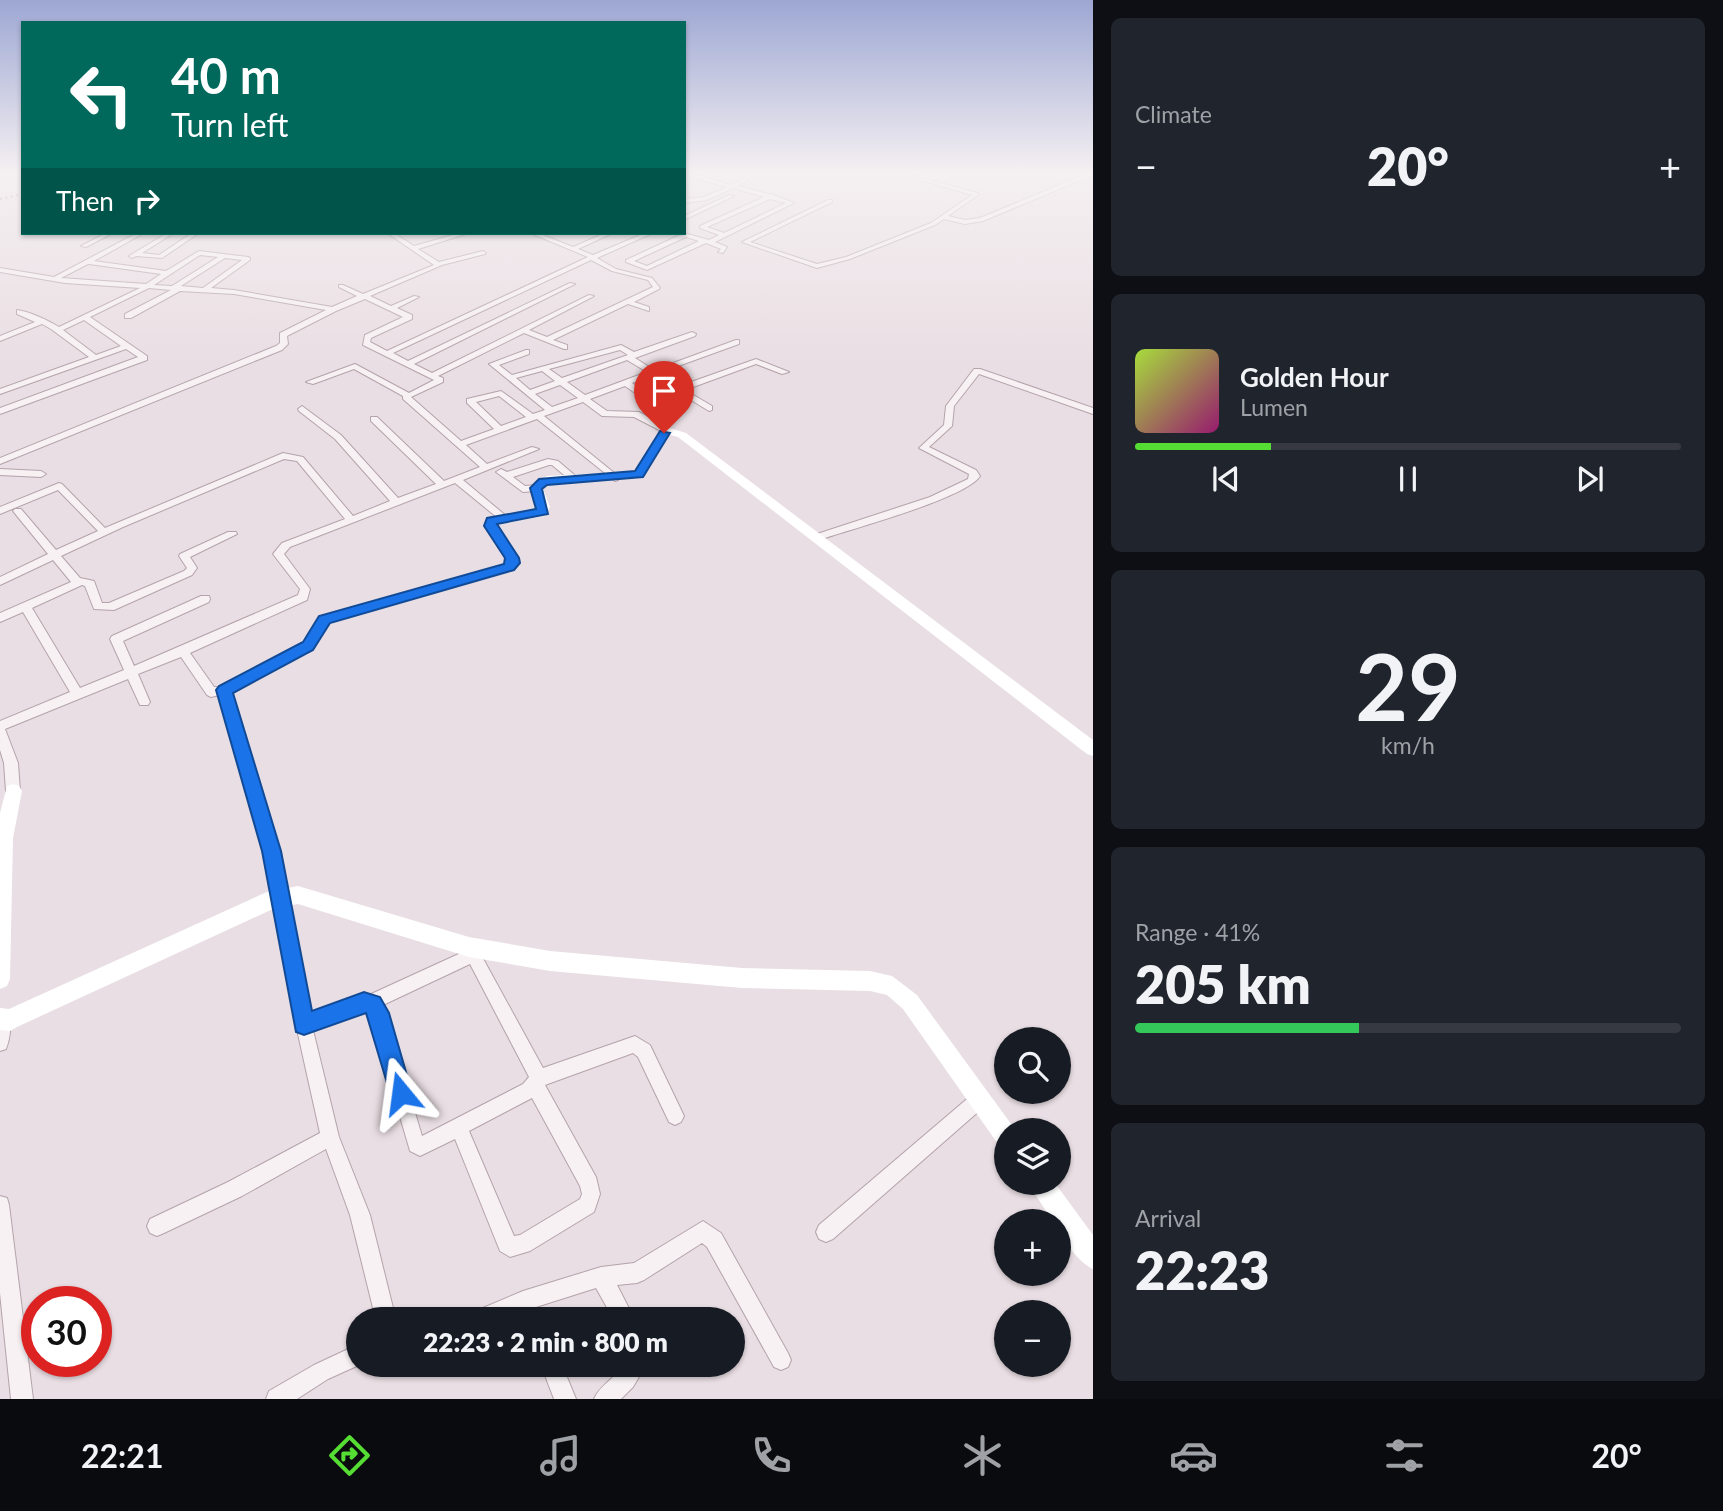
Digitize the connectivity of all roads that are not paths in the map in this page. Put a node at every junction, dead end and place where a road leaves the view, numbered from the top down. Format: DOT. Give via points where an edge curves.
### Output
graph roads {
  1 [pos="103,236"];
  2 [pos="136,236"];
  3 [pos="153,236"];
  4 [pos="165,236"];
  5 [pos="190,236"];
  6 [pos="395,236"];
  7 [pos="454,236"];
  8 [pos="542,236"];
  9 [pos="602,236"];
  10 [pos="642,236"];
  11 [pos="677,236"];
  12 [pos="690,236"];
  13 [pos="722,236"];
  14 [pos="759,236"];
  15 [pos="898,236"];
  16 [pos="162,238"];
  17 [pos="706,241"];
  18 [pos="743,243"];
  19 [pos="84,246"];
  20 [pos="413,248"];
  21 [pos="575,248"];
  22 [pos="721,252"];
  23 [pos="482,253"];
  24 [pos="135,254"];
  25 [pos="226,255"];
  26 [pos="592,257"];
  27 [pos="89,262"];
  28 [pos="439,264"];
  29 [pos="116,265"];
  30 [pos="0,270"];
  31 [pos="13,272"];
  32 [pos="166,273"];
  33 [pos="0,277"];
  34 [pos="54,279"];
  35 [pos="572,284"];
  36 [pos="150,285"];
  37 [pos="341,286"];
  38 [pos="178,287"];
  39 [pos="206,289"];
  40 [pos="365,296"];
  41 [pos="591,296"];
  42 [pos="416,297"];
  43 [pos="626,301"];
  44 [pos="392,308"];
  45 [pos="334,309"];
  46 [pos="646,309"];
  47 [pos="20,312"];
  48 [pos="128,316"];
  49 [pos="86,318"];
  50 [pos="43,321"];
  51 [pos="58,330"];
  52 [pos="524,330"];
  53 [pos="692,334"];
  54 [pos="0,339"];
  55 [pos="546,340"];
  56 [pos="736,342"];
  57 [pos="128,346"];
  58 [pos="564,348"];
  59 [pos="390,352"];
  60 [pos="526,352"];
  61 [pos="632,357"];
  62 [pos="95,358"];
  63 [pos="409,363"];
  64 [pos="542,368"];
  65 [pos="785,372"];
  66 [pos="654,373"];
  67 [pos="433,375"];
  68 [pos="509,378"];
  69 [pos="310,382"];
  70 [pos="562,383"];
  71 [pos="627,384"];
  72 [pos="679,389"];
  73 [pos="0,392"];
  74 [pos="529,393"];
  75 [pos="407,395"];
  76 [pos="587,399"];
  77 [pos="709,408"];
  78 [pos="302,409"];
  79 [pos="664,409"];
  80 [pos="0,411"];
  81 [pos="552,411"];
  82 [pos="1093,411"];
  83 [pos="536,417"];
  84 [pos="374,419"];
  85 [pos="500,430"];
  86 [pos="667,431"];
  87 [pos="461,444"];
  88 [pos="535,449"];
  89 [pos="0,461"];
  90 [pos="489,467"];
  91 [pos="0,472"];
  92 [pos="41,474"];
  93 [pos="506,476"];
  94 [pos="573,478"];
  95 [pos="615,478"];
  96 [pos="457,480"];
  97 [pos="443,485"];
  98 [pos="536,488"];
  99 [pos="397,503"];
  100 [pos="0,511"];
  101 [pos="18,511"];
  102 [pos="502,517"];
  103 [pos="352,521"];
  104 [pos="104,532"];
  105 [pos="232,534"];
  106 [pos="818,537"];
  107 [pos="54,554"];
  108 [pos="0,581"];
  109 [pos="77,582"];
  110 [pos="205,599"];
  111 [pos="25,606"];
  112 [pos="0,618"];
  113 [pos="183,651"];
  114 [pos="131,671"];
  115 [pos="224,690"];
  116 [pos="77,693"];
  117 [pos="144,702"];
  118 [pos="0,726"];
  119 [pos="0,732"];
  120 [pos="1093,749"];
  121 [pos="6,794"];
  122 [pos="280,897"];
  123 [pos="471,951"];
  124 [pos="0,979"];
  125 [pos="370,1003"];
  126 [pos="1,1021"];
  127 [pos="304,1025"];
  128 [pos="0,1043"];
  129 [pos="537,1082"];
  130 [pos="980,1099"];
  131 [pos="675,1116"];
  132 [pos="994,1119"];
  133 [pos="459,1127"];
  134 [pos="330,1137"];
  135 [pos="1049,1195"];
  136 [pos="0,1205"];
  137 [pos="157,1226"];
  138 [pos="826,1231"];
  139 [pos="1093,1256"];
  140 [pos="2,1265"];
  141 [pos="601,1278"];
  142 [pos="383,1307"];
  143 [pos="534,1307"];
  144 [pos="618,1307"];
  145 [pos="346,1360"];
  146 [pos="781,1360"];
  147 [pos="556,1377"];
  148 [pos="628,1377"];
  149 [pos="22,1399"];
  150 [pos="277,1399"];
  151 [pos="565,1399"];
  152 [pos="605,1399"];
  1 -- 19 [label="street"];
  2 -- 27 [label="street"];
  3 -- 16 [label="street"];
  4 -- 16 [label="street"];
  5 -- 24 [label="street" via="160,257"];
  6 -- 20 [label="street"];
  7 -- 20 [label="street"];
  8 -- 21 [label="street"];
  9 -- 21 [label="street"];
  10 -- 26 [label="street"];
  11 -- 17 [label="street" via="628,261 648,268"];
  12 -- 17 [label="street"];
  13 -- 17 [label="street"];
  13 -- 18 [label="street"];
  14 -- 15 [label="street" via="745,243 817,266"];
  16 -- 24 [label="street"];
  17 -- 22 [label="street" via="725,248"];
  20 -- 28 [label="street"];
  21 -- 26 [label="street"];
  23 -- 28 [label="street"];
  24 -- 29 [label="street"];
  25 -- 32 [label="street" via="199,253"];
  25 -- 38 [label="street"];
  25 -- 39 [label="street" via="248,259"];
  26 -- 43 [label="street" via="614,270 655,282 656,289"];
  26 -- 59 [label="street"];
  27 -- 29 [label="street"];
  27 -- 34 [label="street"];
  28 -- 40 [label="street"];
  29 -- 32 [label="street"];
  30 -- 31 [label="street"];
  31 -- 33 [label="street"];
  31 -- 34 [label="street"];
  32 -- 36 [label="street"];
  34 -- 36 [label="street"];
  35 -- 63 [label="street"];
  36 -- 38 [label="street"];
  36 -- 49 [label="street"];
  37 -- 40 [label="street"];
  38 -- 39 [label="street"];
  38 -- 48 [label="street"];
  39 -- 45 [label="street"];
  40 -- 44 [label="street"];
  40 -- 45 [label="street"];
  41 -- 52 [label="street"];
  42 -- 44 [label="street"];
  43 -- 46 [label="street"];
  43 -- 55 [label="street"];
  44 -- 59 [label="street" via="408,319 365,341"];
  45 -- 89 [label="street" via="283,335 284,344 279,348"];
  47 -- 50 [label="street"];
  49 -- 51 [label="street"];
  49 -- 57 [label="street"];
  50 -- 51 [label="street"];
  50 -- 54 [label="street"];
  51 -- 62 [label="street"];
  52 -- 55 [label="street"];
  52 -- 67 [label="street"];
  53 -- 61 [label="street"];
  55 -- 58 [label="street"];
  56 -- 66 [label="street"];
  57 -- 62 [label="street"];
  57 -- 80 [label="street" via="144,358"];
  59 -- 63 [label="street"];
  60 -- 68 [label="street" via="493,363"];
  61 -- 64 [label="street" via="621,348"];
  61 -- 66 [label="street"];
  61 -- 70 [label="street"];
  62 -- 73 [label="street"];
  63 -- 67 [label="street"];
  64 -- 68 [label="street"];
  64 -- 70 [label="street"];
  65 -- 72 [label="street" via="756,360"];
  66 -- 71 [label="street"];
  66 -- 72 [label="street"];
  67 -- 75 [label="street" via="440,381"];
  68 -- 74 [label="street"];
  69 -- 75 [label="street" via="355,366"];
  70 -- 74 [label="street"];
  70 -- 76 [label="street"];
  71 -- 76 [label="street"];
  71 -- 79 [label="street"];
  72 -- 77 [label="street"];
  74 -- 81 [label="street"];
  75 -- 87 [label="street"];
  76 -- 81 [label="street"];
  76 -- 86 [label="street" via="605,414 636,414"];
  78 -- 99 [label="street" via="338,437"];
  81 -- 83 [label="street"];
  82 -- 106 [label="street" via="976,371 950,406 948,426 923,448 973,472 972,481 933,499"];
  83 -- 85 [label="street"];
  83 -- 85 [label="street" via="499,393 470,401"];
  83 -- 95 [label="street"];
  84 -- 97 [label="street"];
  85 -- 87 [label="street"];
  86 -- 95 [label="street" via="644,471"];
  86 -- 106 [label="street" via="679,432"];
  87 -- 90 [label="street"];
  88 -- 90 [label="street"];
  90 -- 93 [label="street"];
  90 -- 96 [label="street"];
  91 -- 92 [label="street"];
  93 -- 94 [label="street" via="548,462"];
  93 -- 98 [label="street" via="523,489"];
  94 -- 95 [label="street"];
  94 -- 98 [label="street" via="547,480"];
  96 -- 97 [label="street"];
  96 -- 102 [label="street"];
  97 -- 99 [label="street"];
  98 -- 102 [label="street" via="544,511"];
  99 -- 103 [label="street"];
  100 -- 104 [label="street" via="59,486"];
  101 -- 107 [label="street"];
  102 -- 115 [label="street" via="490,524 512,558 509,567 324,620 308,646"];
  103 -- 104 [label="street" via="300,459 289,455"];
  103 -- 113 [label="street" via="278,551 306,592 303,597"];
  104 -- 107 [label="street"];
  105 -- 109 [label="street" via="184,555 192,568 188,573 110,607 98,606 89,582"];
  106 -- 120 [label="street"];
  107 -- 108 [label="street"];
  107 -- 109 [label="street"];
  109 -- 111 [label="street"];
  110 -- 114 [label="street" via="118,637"];
  111 -- 112 [label="street"];
  111 -- 116 [label="street"];
  113 -- 114 [label="street"];
  113 -- 115 [label="street" via="211,692"];
  114 -- 116 [label="street"];
  114 -- 117 [label="street"];
  115 -- 122 [label="street"];
  116 -- 118 [label="street"];
  119 -- 121 [label="street" via="11,763"];
  121 -- 124 [label="street"];
  122 -- 123 [label="street" via="298,895"];
  122 -- 126 [label="street"];
  122 -- 127 [label="street"];
  123 -- 125 [label="street"];
  123 -- 129 [label="street"];
  123 -- 130 [label="street" via="650,971 881,983 900,991 910,1002"];
  125 -- 127 [label="street"];
  125 -- 133 [label="street" via="378,1013 417,1147"];
  126 -- 128 [label="street"];
  127 -- 134 [label="street"];
  129 -- 131 [label="street" via="629,1044 640,1046"];
  129 -- 133 [label="street"];
  129 -- 133 [label="street" via="591,1194 587,1205 523,1244 507,1244"];
  130 -- 132 [label="street"];
  130 -- 138 [label="street"];
  134 -- 137 [label="street"];
  134 -- 142 [label="street" via="360,1215"];
  135 -- 139 [label="street"];
  136 -- 140 [label="street"];
  140 -- 149 [label="street"];
  141 -- 143 [label="street"];
  141 -- 144 [label="street"];
  141 -- 146 [label="street" via="643,1270 699,1233 708,1233"];
  145 -- 150 [label="street"];
  147 -- 151 [label="street"];
  148 -- 152 [label="street"];
}
